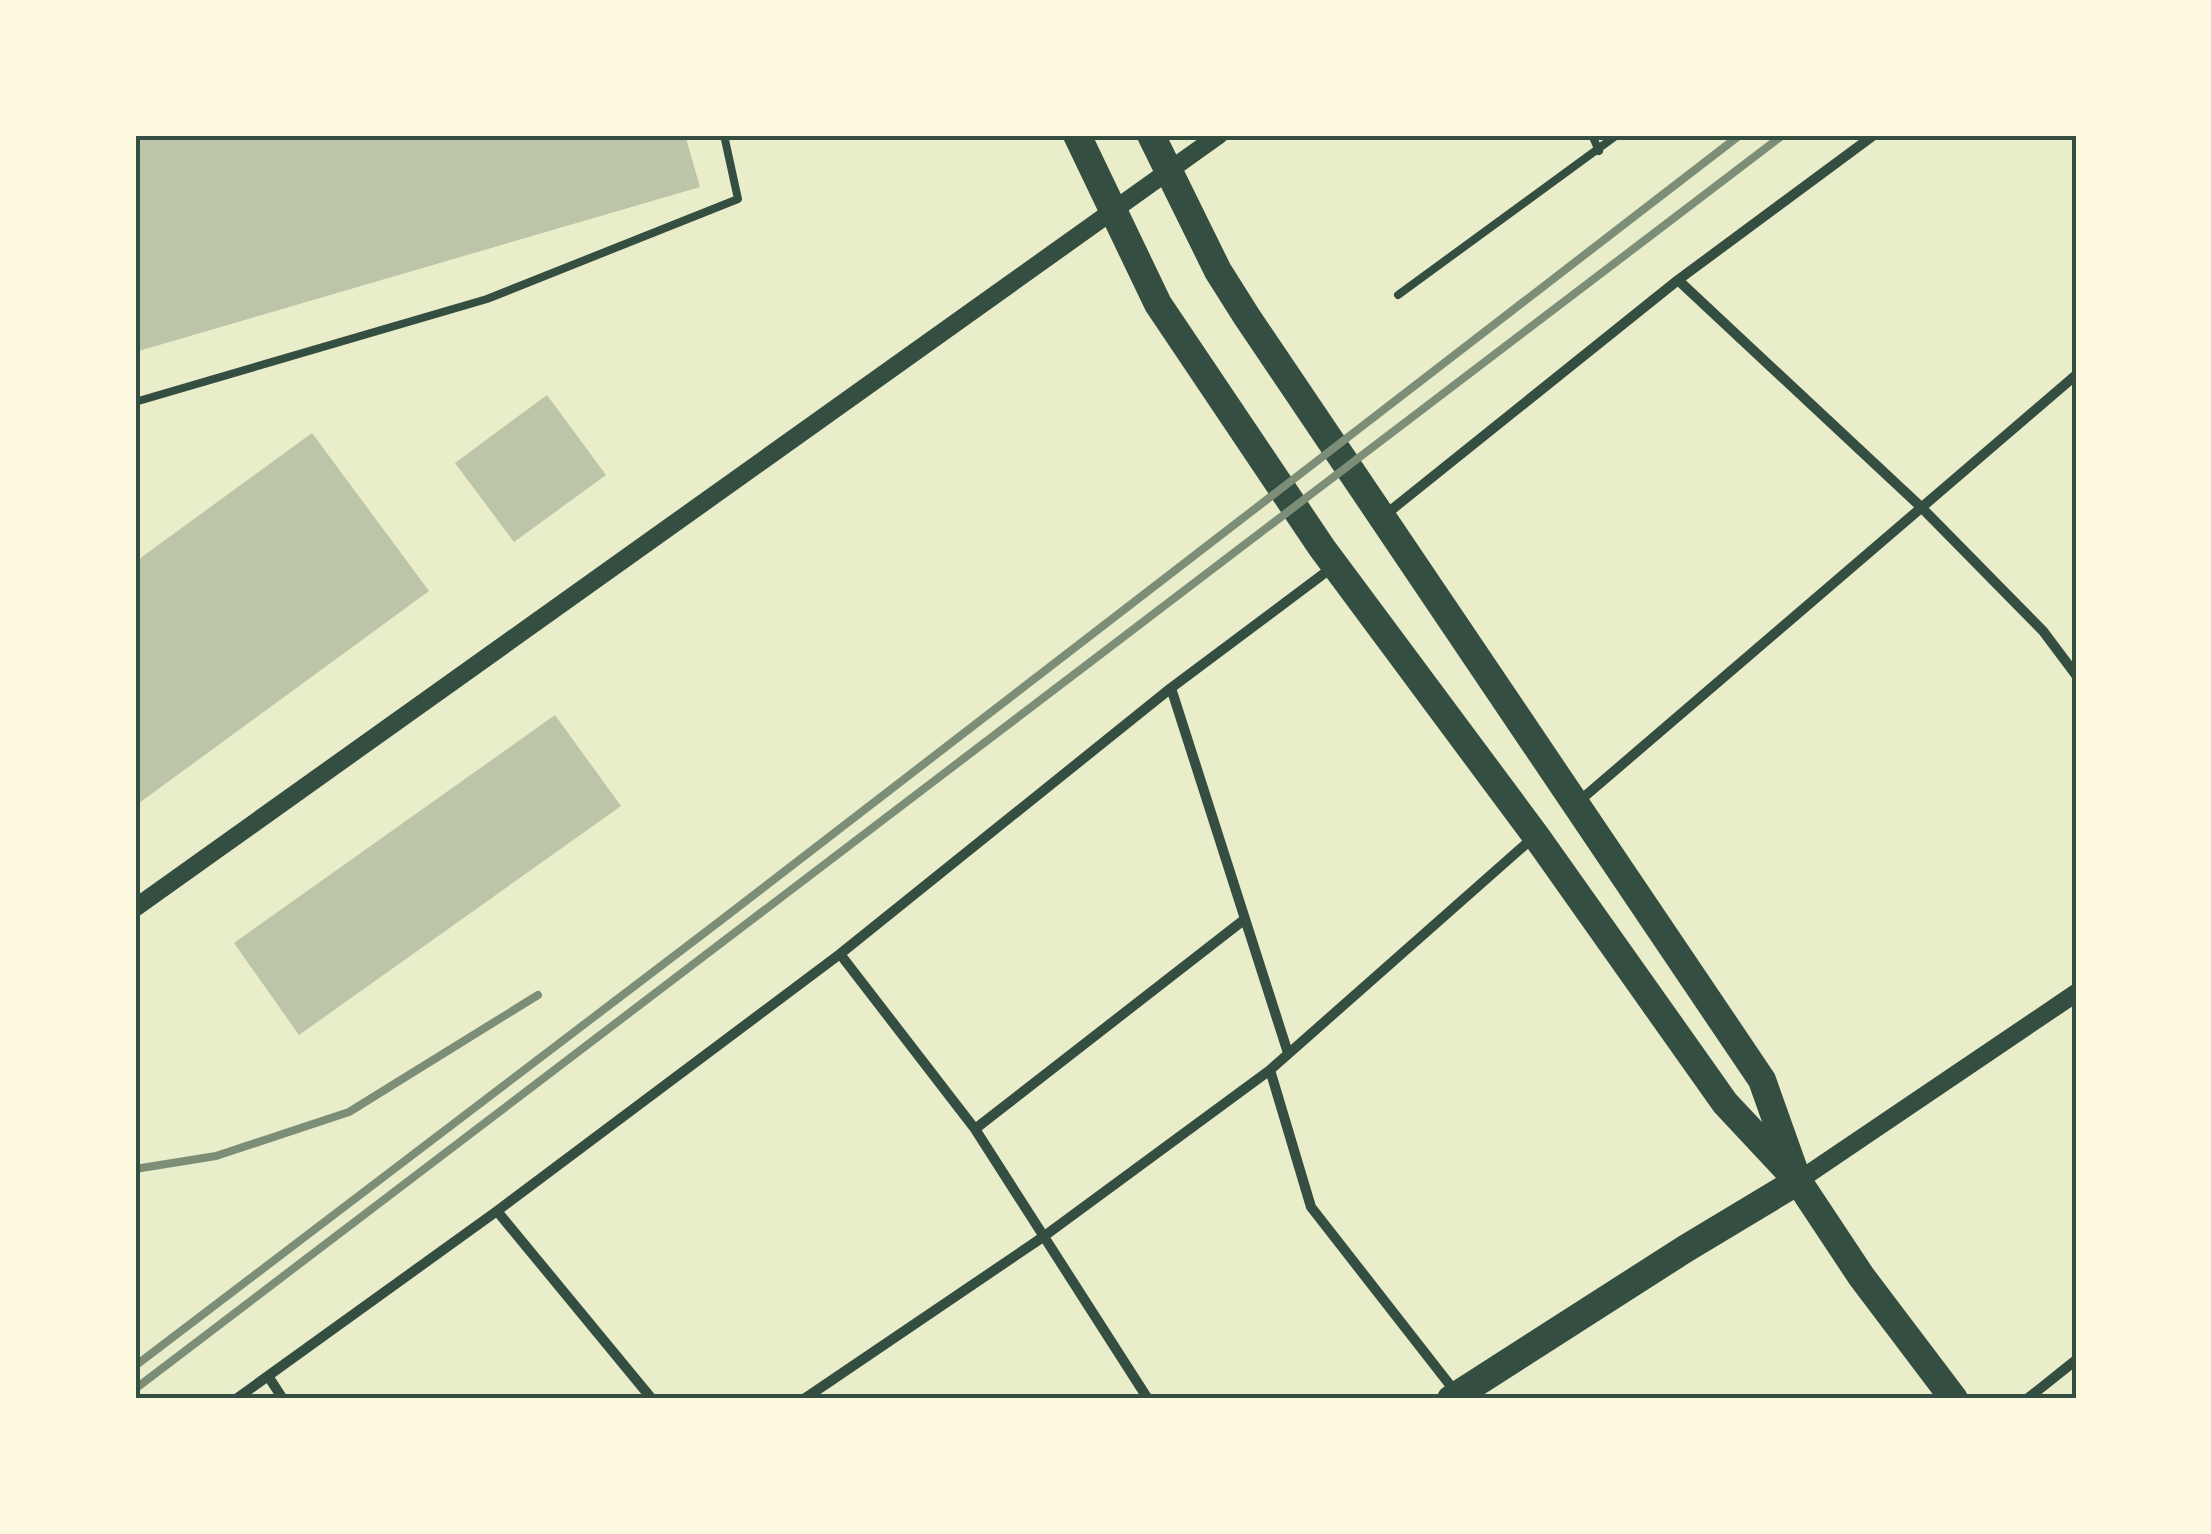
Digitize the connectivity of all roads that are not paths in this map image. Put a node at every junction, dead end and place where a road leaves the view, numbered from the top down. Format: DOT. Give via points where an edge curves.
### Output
graph roads {
  1 [pos="724,135"];
  2 [pos="1077,135"];
  3 [pos="1151,135"];
  4 [pos="1219,135"];
  5 [pos="1592,135"];
  6 [pos="1617,135"];
  7 [pos="1874,135"];
  8 [pos="1599,150"];
  9 [pos="1168,174"];
  10 [pos="1113,212"];
  11 [pos="1678,280"];
  12 [pos="1398,295"];
  13 [pos="2076,375"];
  14 [pos="135,402"];
  15 [pos="1921,507"];
  16 [pos="1380,519"];
  17 [pos="1335,565"];
  18 [pos="2076,675"];
  19 [pos="1171,688"];
  20 [pos="1576,804"];
  21 [pos="1536,836"];
  22 [pos="135,908"];
  23 [pos="1245,919"];
  24 [pos="840,954"];
  25 [pos="2076,993"];
  26 [pos="1288,1053"];
  27 [pos="1270,1070"];
  28 [pos="975,1129"];
  29 [pos="1798,1181"];
  30 [pos="497,1211"];
  31 [pos="1043,1237"];
  32 [pos="2076,1360"];
  33 [pos="268,1376"];
  34 [pos="1456,1398"];
  35 [pos="236,1399"];
  36 [pos="283,1399"];
  37 [pos="652,1399"];
  38 [pos="804,1399"];
  39 [pos="1148,1399"];
  40 [pos="1954,1399"];
  41 [pos="2027,1399"];
  1 -- 14 [label="lane" via="738,198 487,299"];
  2 -- 10 [label="highway"];
  3 -- 9 [label="highway"];
  4 -- 9 [label="street"];
  5 -- 8 [label="lane"];
  6 -- 8 [label="lane"];
  7 -- 11 [label="street"];
  8 -- 12 [label="lane"];
  9 -- 10 [label="street"];
  9 -- 16 [label="highway" via="1218,272"];
  10 -- 17 [label="highway" via="1180,341"];
  10 -- 22 [label="street"];
  11 -- 15 [label="street"];
  11 -- 16 [label="street"];
  13 -- 15 [label="street"];
  15 -- 18 [label="street" via="2043,631"];
  15 -- 20 [label="street"];
  16 -- 20 [label="highway"];
  17 -- 19 [label="street"];
  17 -- 21 [label="highway"];
  19 -- 23 [label="street"];
  19 -- 24 [label="street"];
  20 -- 29 [label="highway" via="1762,1080"];
  21 -- 26 [label="street"];
  21 -- 29 [label="highway" via="1725,1104"];
  23 -- 26 [label="street"];
  23 -- 28 [label="street"];
  24 -- 28 [label="street"];
  24 -- 30 [label="street"];
  25 -- 29 [label="street"];
  26 -- 27 [label="street"];
  27 -- 31 [label="street"];
  27 -- 34 [label="street" via="1311,1207"];
  28 -- 31 [label="street"];
  29 -- 34 [label="highway"];
  29 -- 40 [label="highway"];
  30 -- 33 [label="street"];
  30 -- 37 [label="street"];
  31 -- 38 [label="street"];
  31 -- 39 [label="street"];
  32 -- 41 [label="street"];
  33 -- 35 [label="street"];
  33 -- 36 [label="street"];
}
